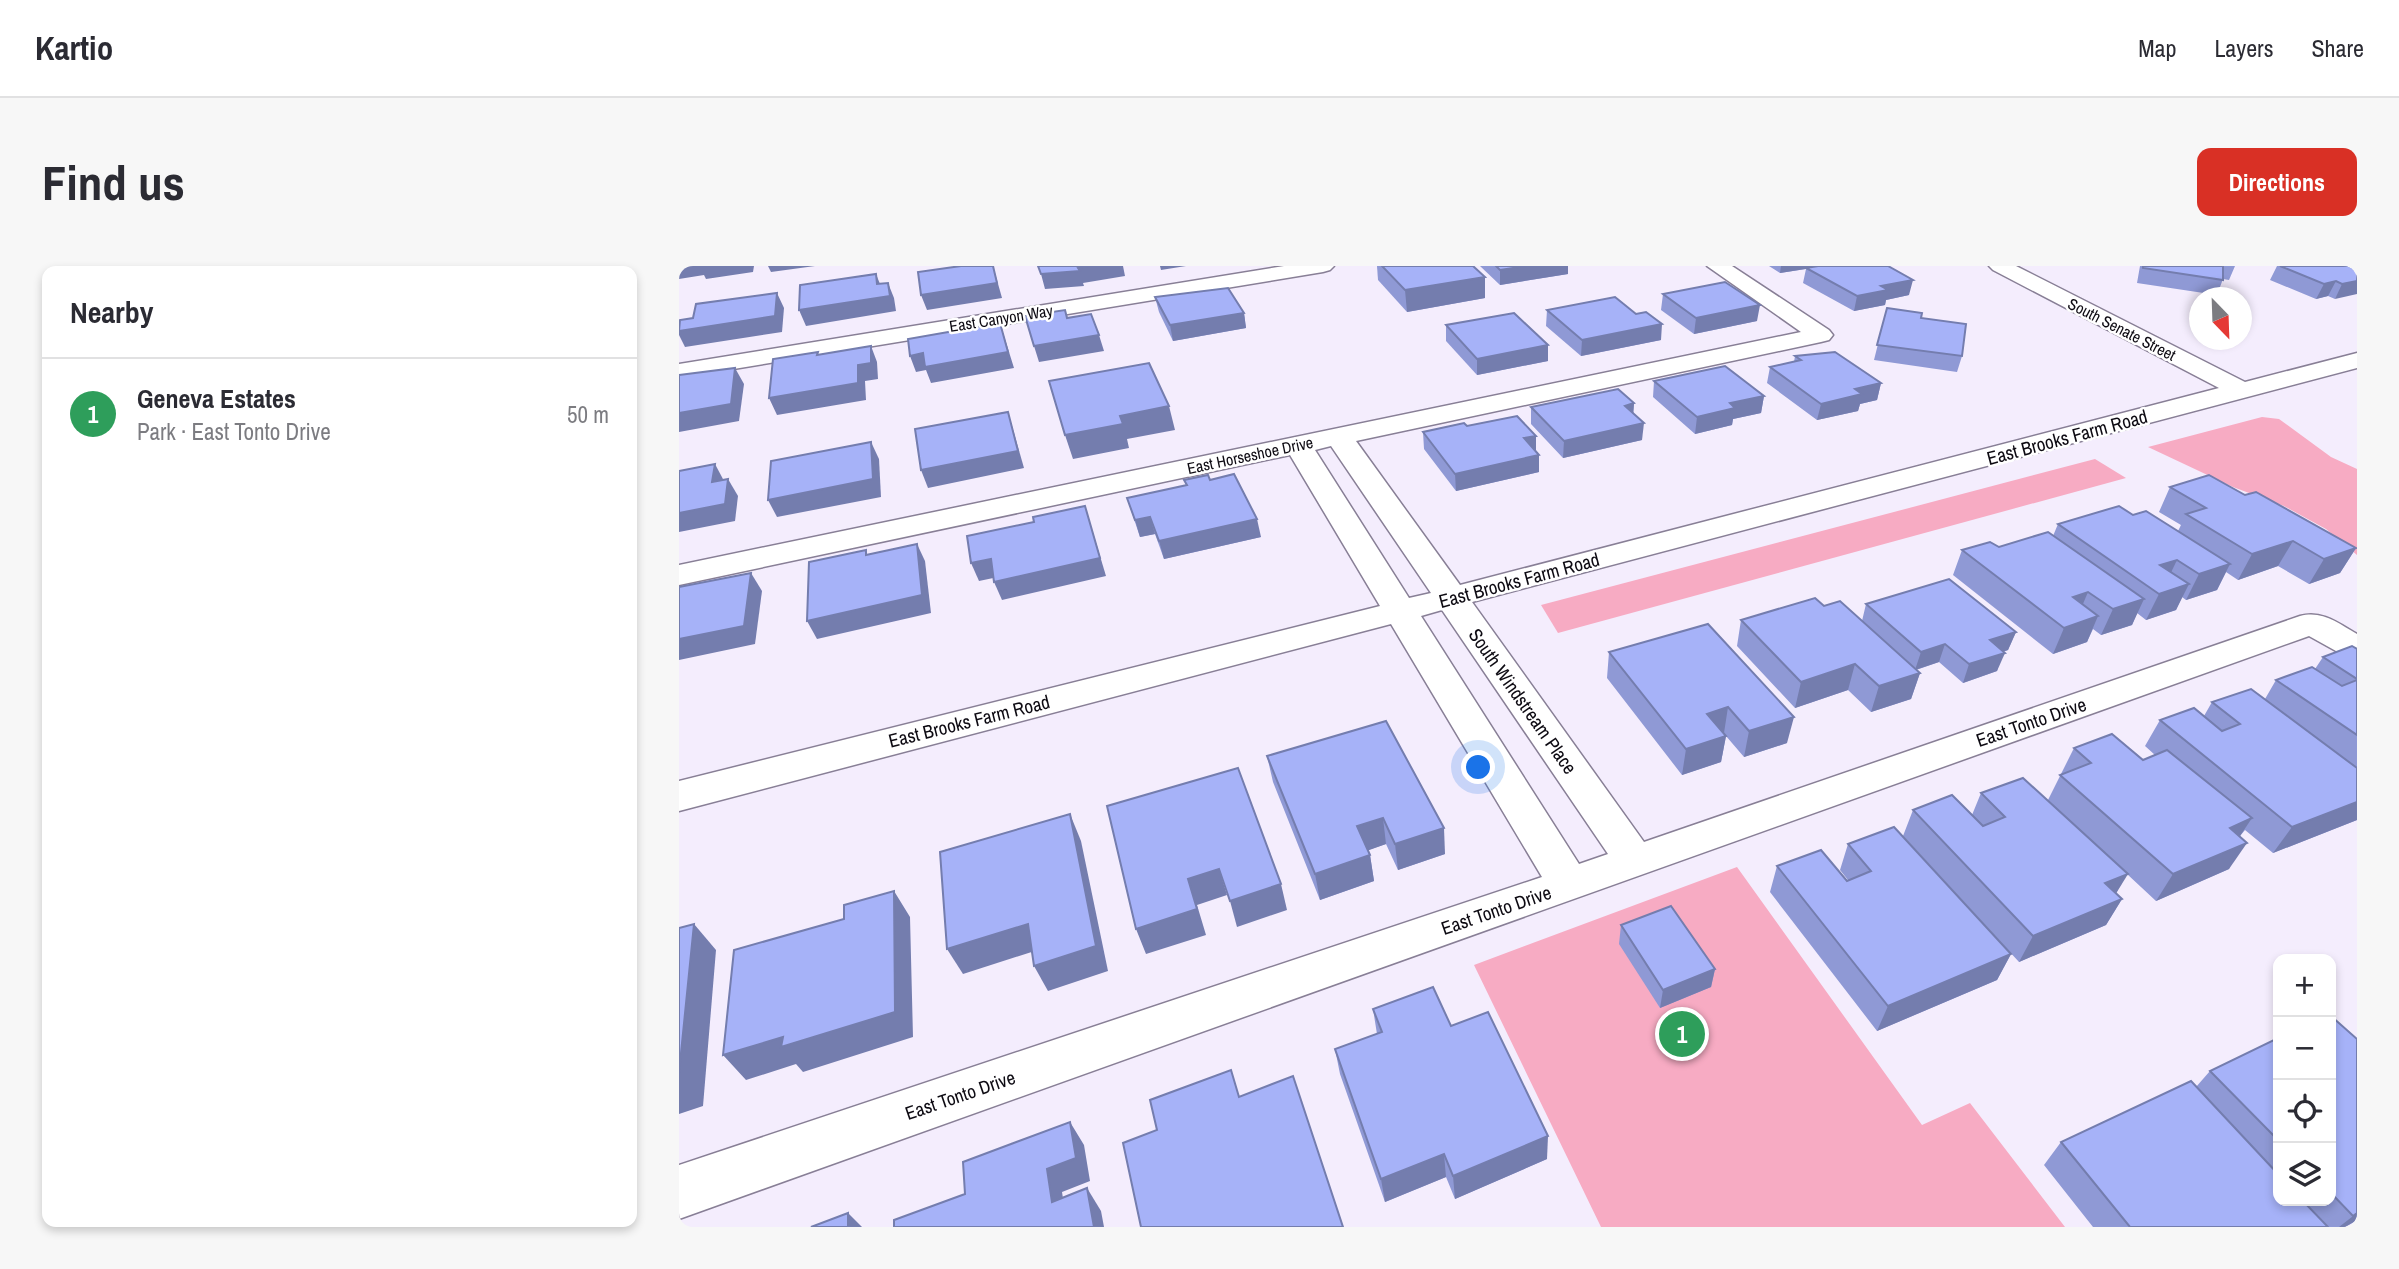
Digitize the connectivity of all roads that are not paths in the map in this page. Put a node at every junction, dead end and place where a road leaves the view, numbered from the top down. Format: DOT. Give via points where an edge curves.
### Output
graph roads {
  1 [pos="1322,266"];
  2 [pos="1717,266"];
  3 [pos="2000,266"];
  4 [pos="2357,360"];
  5 [pos="679,371"];
  6 [pos="2244,391"];
  7 [pos="1339,437"];
  8 [pos="1298,446"];
  9 [pos="1389,509"];
  10 [pos="1345,520"];
  11 [pos="679,575"];
  12 [pos="1451,598"];
  13 [pos="1400,611"];
  14 [pos="2357,648"];
  15 [pos="679,796"];
  16 [pos="1635,861"];
  17 [pos="1569,885"];
  18 [pos="679,1192"];
  1 -- 5 [label="street, East Canyon Way"];
  2 -- 7 [label="street, East Horseshoe Drive" via="1821,335"];
  3 -- 6 [label="street, South Senate Street"];
  4 -- 6 [label="street, East Brooks Farm Road"];
  6 -- 12 [label="street, East Brooks Farm Road"];
  7 -- 8 [label="street, East Horseshoe Drive"];
  7 -- 9 [label="street, South Windstream Place"];
  8 -- 10 [label="street"];
  8 -- 11 [label="street, East Horseshoe Drive"];
  9 -- 10 [label="street"];
  9 -- 12 [label="street, South Windstream Place"];
  10 -- 13 [label="street"];
  12 -- 13 [label="street, East Brooks Farm Road"];
  12 -- 16 [label="street, South Windstream Place"];
  13 -- 15 [label="street, East Brooks Farm Road"];
  13 -- 17 [label="street"];
  14 -- 16 [label="street, East Tonto Drive" via="2312,623"];
  16 -- 17 [label="street, East Tonto Drive"];
  17 -- 18 [label="street, East Tonto Drive"];
}
